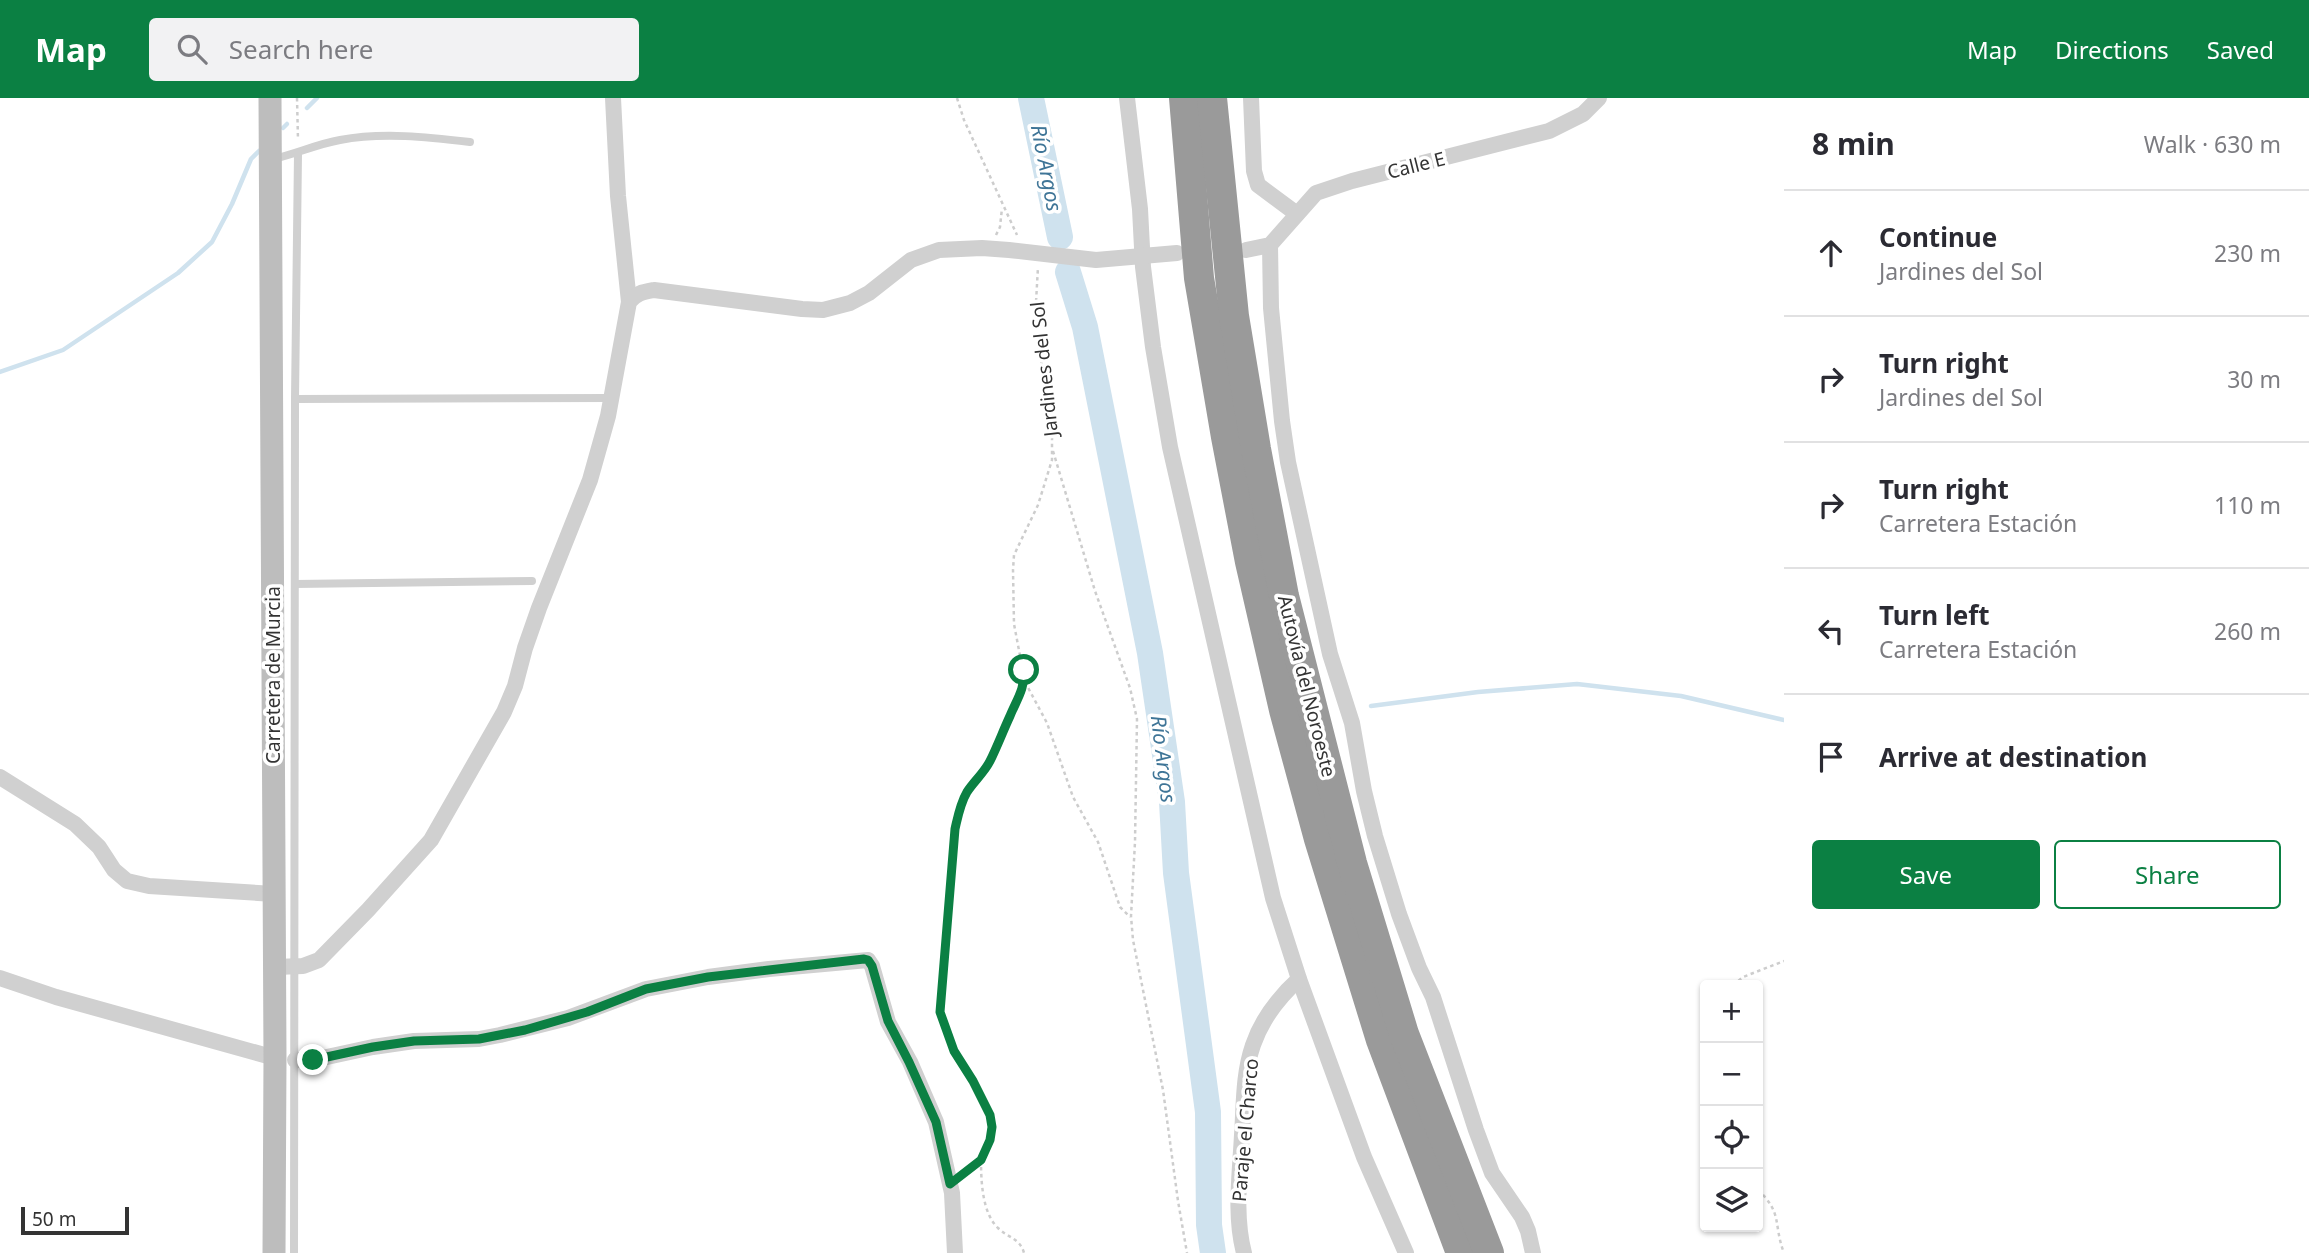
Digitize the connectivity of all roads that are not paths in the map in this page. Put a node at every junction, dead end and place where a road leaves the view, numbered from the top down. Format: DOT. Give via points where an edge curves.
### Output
graph roads {
  1 [pos="270,98"];
  2 [pos="613,98"];
  3 [pos="1127,98"];
  4 [pos="1184,98"];
  5 [pos="1212,98"];
  6 [pos="1251,98"];
  7 [pos="1599,98"];
  8 [pos="470,142"];
  9 [pos="298,154"];
  10 [pos="270,160"];
  11 [pos="1297,214"];
  12 [pos="1270,244"];
  13 [pos="1245,250"];
  14 [pos="1177,253"];
  15 [pos="1142,256"];
  16 [pos="629,302"];
  17 [pos="611,398"];
  18 [pos="295,399"];
  19 [pos="532,581"];
  20 [pos="295,584"];
  21 [pos="0,777"];
  22 [pos="274,894"];
  23 [pos="285,967"];
  24 [pos="0,978"];
  25 [pos="1299,979"];
  26 [pos="285,1059"];
  27 [pos="274,1253"];
  28 [pos="294,1253"];
  29 [pos="955,1253"];
  30 [pos="1244,1253"];
  31 [pos="1406,1253"];
  32 [pos="1461,1253"];
  33 [pos="1489,1253"];
  34 [pos="1533,1253"];
  1 -- 10 [label="main road, Carretera de Murcia"];
  2 -- 16 [label="street"];
  3 -- 15 [label="street"];
  4 -- 32 [label="highway, Autovía del Noroeste" via="1199,278 1250,562 1284,710 1381,1040"];
  5 -- 33 [label="highway, Autovía del Noroeste" via="1234,316 1284,596 1352,863 1404,1034"];
  6 -- 11 [label="street" via="1258,185"];
  7 -- 11 [label="street, Calle E" via="1583,114 1549,131 1352,181 1316,193"];
  8 -- 9 [label="lane" via="361,137"];
  9 -- 10 [label="lane"];
  9 -- 18 [label="lane"];
  10 -- 22 [label="main road, Carretera de Murcia"];
  11 -- 12 [label="street, Calle E"];
  12 -- 13 [label="street"];
  12 -- 34 [label="street" via="1271,308 1288,462 1375,836 1492,1173 1525,1224"];
  14 -- 15 [label="street"];
  15 -- 16 [label="street" via="1096,260 979,248 927,253 859,298 823,310 654,290 637,294"];
  15 -- 25 [label="street" via="1171,447 1273,898"];
  16 -- 17 [label="street"];
  17 -- 18 [label="lane"];
  17 -- 23 [label="street" via="590,480 539,608 515,686 431,840 329,951 312,963"];
  18 -- 20 [label="lane"];
  19 -- 20 [label="lane"];
  20 -- 23 [label="lane"];
  21 -- 22 [label="street" via="75,824 127,881"];
  22 -- 23 [label="main road, Carretera de Murcia"];
  23 -- 26 [label="main road, Carretera de Murcia"];
  24 -- 26 [label="street"];
  25 -- 30 [label="street, Paraje el Charco" via="1270,1011 1246,1070 1238,1205"];
  25 -- 31 [label="street" via="1364,1157"];
  26 -- 27 [label="main road, Carretera de Murcia"];
  26 -- 28 [label="lane"];
  26 -- 29 [label="street" via="313,1060 414,1041 479,1039 568,1018 646,989 718,976 868,960 888,1021 936,1122 950,1184"];
}
